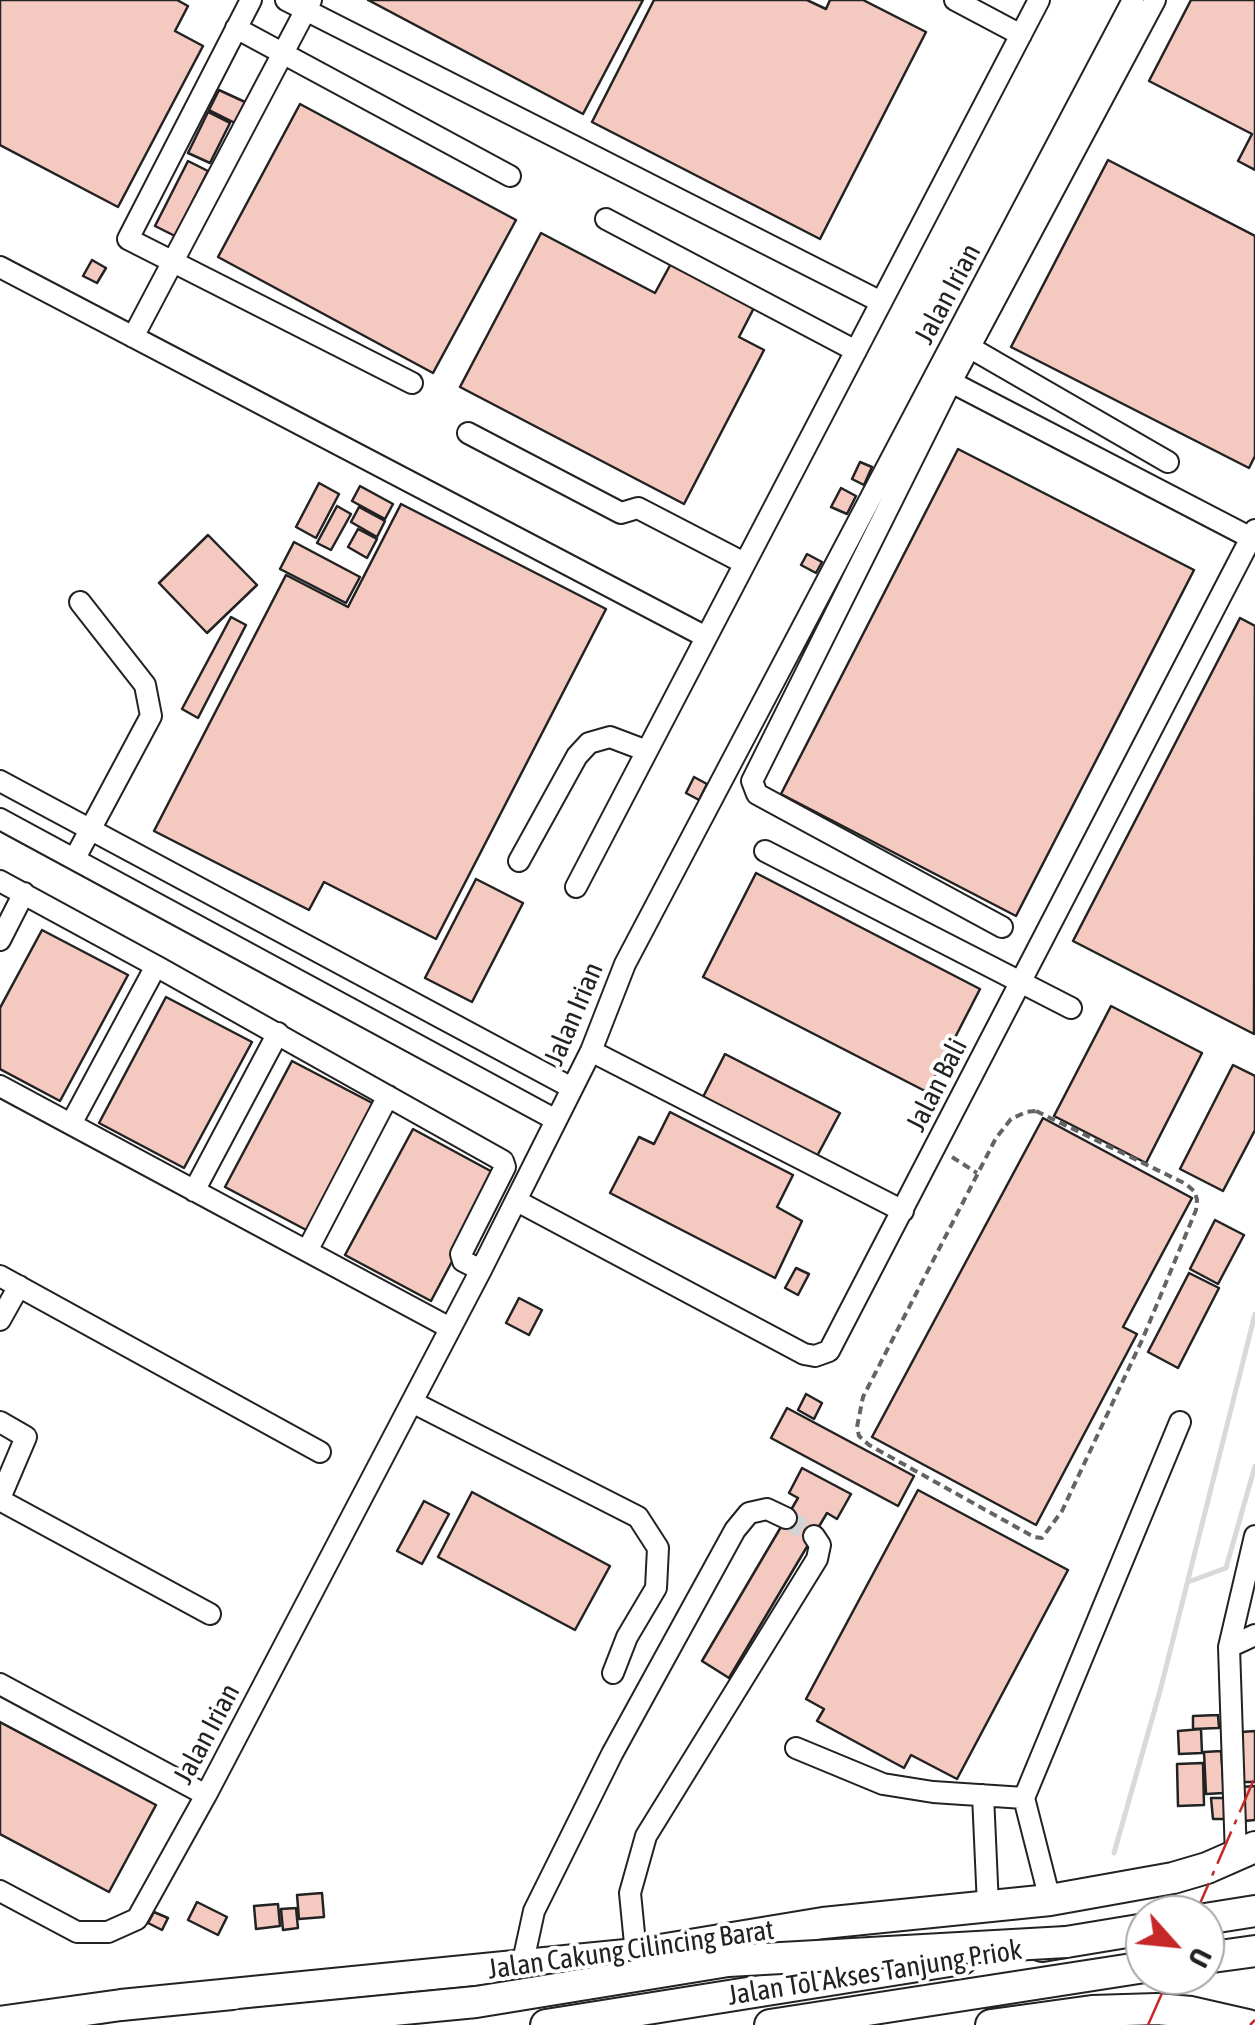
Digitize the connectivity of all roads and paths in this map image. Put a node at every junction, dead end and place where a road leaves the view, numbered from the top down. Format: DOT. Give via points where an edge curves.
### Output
graph roads {
  1 [pos="251,0"];
  2 [pos="286,0"];
  3 [pos="955,0"];
  4 [pos="1039,0"];
  5 [pos="1134,0"];
  6 [pos="1155,0"];
  7 [pos="308,5"];
  8 [pos="236,28"];
  9 [pos="1020,35"];
  10 [pos="283,52"];
  11 [pos="510,176"];
  12 [pos="606,220"];
  13 [pos="174,262"];
  14 [pos="0,268"];
  15 [pos="882,302"];
  16 [pos="133,337"];
  17 [pos="969,347"];
  18 [pos="856,350"];
  19 [pos="951,382"];
  20 [pos="412,383"];
  21 [pos="468,434"];
  22 [pos="1168,462"];
  23 [pos="1251,546"];
  24 [pos="744,563"];
  25 [pos="80,602"];
  26 [pos="706,638"];
  27 [pos="647,751"];
  28 [pos="0,782"];
  29 [pos="0,819"];
  30 [pos="90,830"];
  31 [pos="765,850"];
  32 [pos="75,858"];
  33 [pos="520,861"];
  34 [pos="0,881"];
  35 [pos="576,887"];
  36 [pos="24,893"];
  37 [pos="1002,927"];
  38 [pos="0,940"];
  39 [pos="156,966"];
  40 [pos="1021,982"];
  41 [pos="1071,1008"];
  42 [pos="278,1033"];
  43 [pos="591,1051"];
  44 [pos="0,1086"];
  45 [pos="572,1088"];
  46 [pos="388,1096"];
  47 [pos="556,1120"];
  48 [pos="71,1124"];
  49 [pos="936,1146"];
  50 [pos="977,1174"];
  51 [pos="194,1190"];
  52 [pos="516,1201"];
  53 [pos="903,1211"];
  54 [pos="307,1251"];
  55 [pos="481,1270"];
  56 [pos="9,1281"];
  57 [pos="0,1320"];
  58 [pos="450,1328"];
  59 [pos="412,1402"];
  60 [pos="0,1422"];
  61 [pos="1180,1422"];
  62 [pos="320,1452"];
  63 [pos="0,1499"];
  64 [pos="786,1518"];
  65 [pos="814,1536"];
  66 [pos="1255,1536"];
  67 [pos="210,1614"];
  68 [pos="1255,1635"];
  69 [pos="1229,1647"];
  70 [pos="613,1674"];
  71 [pos="0,1684"];
  72 [pos="796,1748"];
  73 [pos="206,1795"];
  74 [pos="983,1795"];
  75 [pos="1024,1798"];
  76 [pos="1246,1852"];
  77 [pos="0,1891"];
  78 [pos="1047,1892"];
  79 [pos="988,1899"];
  80 [pos="1255,1911"];
  81 [pos="1225,1916"];
  82 [pos="1125,1933"];
  83 [pos="635,1940"];
  84 [pos="1066,1942"];
  85 [pos="1255,1950"];
  86 [pos="524,1952"];
  87 [pos="1225,1955"];
  88 [pos="1125,1971"];
  89 [pos="273,1990"];
  90 [pos="138,2015"];
  91 [pos="0,2022"];
  92 [pos="240,2025"];
  93 [pos="249,2025"];
  94 [pos="546,2025"];
  95 [pos="770,2025"];
  96 [pos="991,2025"];
  97 [pos="1248,2025"];
  1 -- 8 [label="lane"];
  2 -- 7 [label="lane"];
  3 -- 9 [label="lane"];
  4 -- 9 [label="lane"];
  5 -- 43 [label="lane, Jalan Irian" via="625,964"];
  6 -- 17 [label="lane"];
  7 -- 10 [label="lane"];
  7 -- 15 [label="lane"];
  8 -- 10 [label="lane"];
  8 -- 13 [label="lane" via="128,239"];
  9 -- 15 [label="lane"];
  10 -- 11 [label="lane"];
  10 -- 13 [label="lane"];
  12 -- 18 [label="lane"];
  13 -- 16 [label="lane"];
  13 -- 20 [label="lane"];
  14 -- 16 [label="lane"];
  15 -- 18 [label="lane"];
  16 -- 26 [label="lane"];
  17 -- 19 [label="lane"];
  17 -- 22 [label="lane"];
  18 -- 24 [label="lane"];
  19 -- 23 [label="lane"];
  19 -- 37 [label="lane" via="752,781 756,794"];
  21 -- 24 [label="lane" via="622,513 638,508"];
  23 -- 40 [label="lane, Jalan Bali"];
  24 -- 26 [label="lane"];
  25 -- 30 [label="lane" via="145,685 150,716"];
  26 -- 27 [label="lane"];
  27 -- 33 [label="lane" via="610,738 588,743"];
  27 -- 35 [label="lane"];
  28 -- 30 [label="lane"];
  29 -- 32 [label="lane"];
  30 -- 32 [label="lane"];
  30 -- 45 [label="lane"];
  31 -- 40 [label="lane"];
  32 -- 47 [label="lane"];
  34 -- 36 [label="lane"];
  36 -- 38 [label="lane"];
  36 -- 39 [label="lane"];
  39 -- 42 [label="lane"];
  39 -- 48 [label="lane"];
  40 -- 41 [label="lane"];
  40 -- 49 [label="lane, Jalan Bali"];
  42 -- 46 [label="lane"];
  42 -- 51 [label="lane"];
  43 -- 45 [label="lane, Jalan Irian"];
  43 -- 53 [label="lane"];
  44 -- 48 [label="lane"];
  45 -- 47 [label="lane, Jalan Irian"];
  46 -- 54 [label="lane"];
  46 -- 55 [label="lane" via="503,1160 506,1167 461,1254"];
  47 -- 52 [label="lane, Jalan Irian"];
  48 -- 51 [label="lane"];
  49 -- 50 [label="path"];
  49 -- 53 [label="lane, Jalan Bali"];
  50 -- 50 [label="path" via="863,1397 857,1427 869,1445 1042,1538 1062,1511 1135,1355 1197,1200 1186,1184 1036,1111 1011,1119"];
  51 -- 54 [label="lane"];
  52 -- 53 [label="lane, Jalan Bali" via="815,1356 829,1351"];
  52 -- 55 [label="lane, Jalan Irian"];
  54 -- 58 [label="lane"];
  55 -- 58 [label="lane, Jalan Irian"];
  56 -- 57 [label="lane"];
  56 -- 62 [label="lane"];
  58 -- 59 [label="lane, Jalan Irian"];
  59 -- 70 [label="lane" via="638,1517 658,1548 656,1588"];
  59 -- 73 [label="lane, Jalan Irian"];
  60 -- 63 [label="lane" via="26,1437"];
  61 -- 75 [label="lane"];
  63 -- 67 [label="lane"];
  64 -- 86 [label="lane" via="767,1509 749,1512 734,1530 612,1754 534,1911"];
  65 -- 83 [label="lane" via="817,1559 653,1823 630,1893"];
  66 -- 69 [label="lane"];
  68 -- 69 [label="lane"];
  69 -- 76 [label="lane"];
  71 -- 73 [label="lane"];
  72 -- 74 [label="lane" via="882,1784"];
  73 -- 77 [label="lane, Jalan Irian" via="137,1919 108,1932 77,1932"];
  74 -- 75 [label="lane"];
  74 -- 79 [label="lane"];
  75 -- 78 [label="lane"];
  76 -- 78 [label="highway, Jalan Cakung Cilincing Barat" via="1173,1878"];
  78 -- 79 [label="highway, Jalan Cakung Cilincing Barat"];
  79 -- 83 [label="highway, Jalan Cakung Cilincing Barat"];
  80 -- 81 [label="highway"];
  82 -- 84 [label="highway, Jalan Tol Akses Tanjung Priok"];
  83 -- 86 [label="highway, Jalan Cakung Cilincing Barat"];
  84 -- 92 [label="highway, bridge" via="728,1962 476,2002"];
  84 -- 94 [label="highway, Jalan Tol Akses Tanjung Priok, bridge"];
  85 -- 87 [label="highway"];
  86 -- 89 [label="highway, Jalan Cakung Cilincing Barat"];
  88 -- 95 [label="highway, Jalan Tol Akses Tanjung Priok"];
  89 -- 90 [label="highway, Jalan Cakung Cilincing Barat"];
  89 -- 93 [label="highway"];
  90 -- 91 [label="highway, Jalan Cakung Cilincing Barat"];
  96 -- 97 [label="highway" via="1157,2009"];
}
